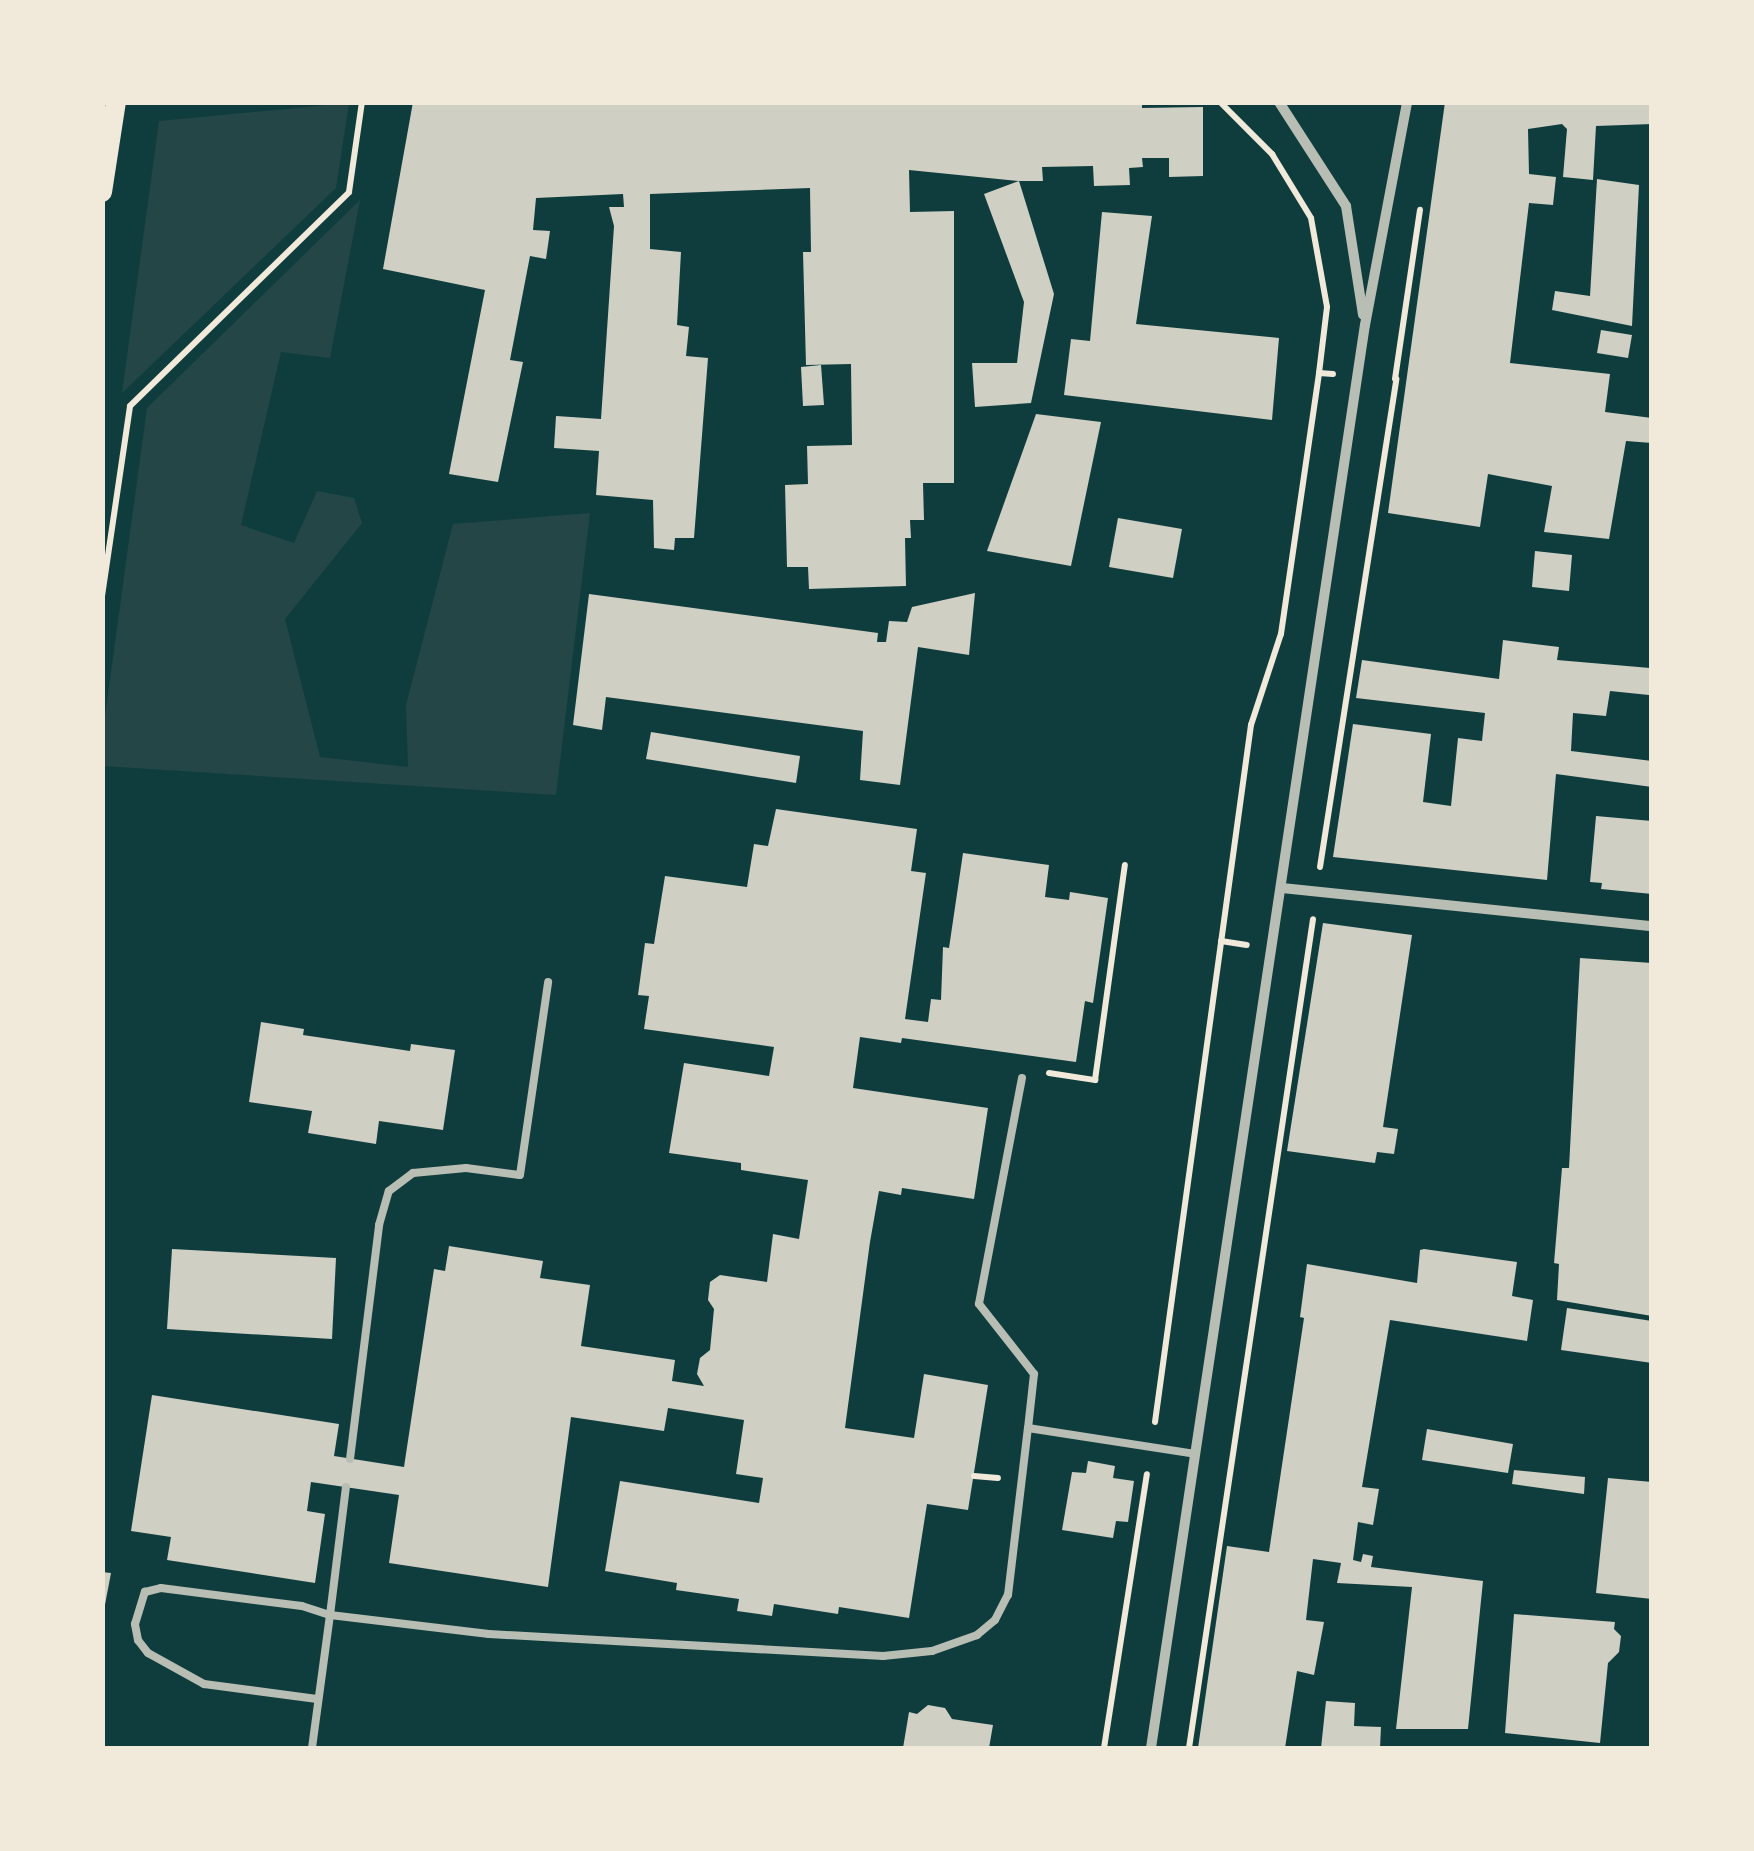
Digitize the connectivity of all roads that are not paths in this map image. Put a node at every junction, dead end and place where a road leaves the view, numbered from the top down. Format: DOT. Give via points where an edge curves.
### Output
graph roads {
  1 [pos="116,102"];
  2 [pos="1279,102"];
  3 [pos="1406,102"];
  4 [pos="103,183"];
  5 [pos="1364,326"];
  6 [pos="1282,888"];
  7 [pos="1652,926"];
  8 [pos="548,982"];
  9 [pos="1022,1078"];
  10 [pos="1028,1428"];
  11 [pos="1195,1454"];
  12 [pos="350,1459"];
  13 [pos="346,1487"];
  14 [pos="330,1615"];
  15 [pos="317,1699"];
  16 [pos="312,1748"];
  17 [pos="1151,1748"];
  1 -- 4 [label="main road"];
  2 -- 5 [label="street" via="1346,206"];
  3 -- 5 [label="street"];
  5 -- 6 [label="street"];
  6 -- 7 [label="street"];
  6 -- 11 [label="street"];
  8 -- 12 [label="lane" via="520,1175 466,1168 412,1173 389,1191 378,1225"];
  9 -- 10 [label="lane" via="979,1304 1034,1374"];
  10 -- 11 [label="lane"];
  10 -- 14 [label="lane" via="1008,1594 995,1620 957,1646 883,1656 488,1634"];
  11 -- 17 [label="street"];
  13 -- 14 [label="lane"];
  14 -- 15 [label="lane"];
  14 -- 15 [label="lane" via="161,1588 145,1592 138,1606 138,1640 182,1674 204,1684"];
  15 -- 16 [label="lane"];
}
